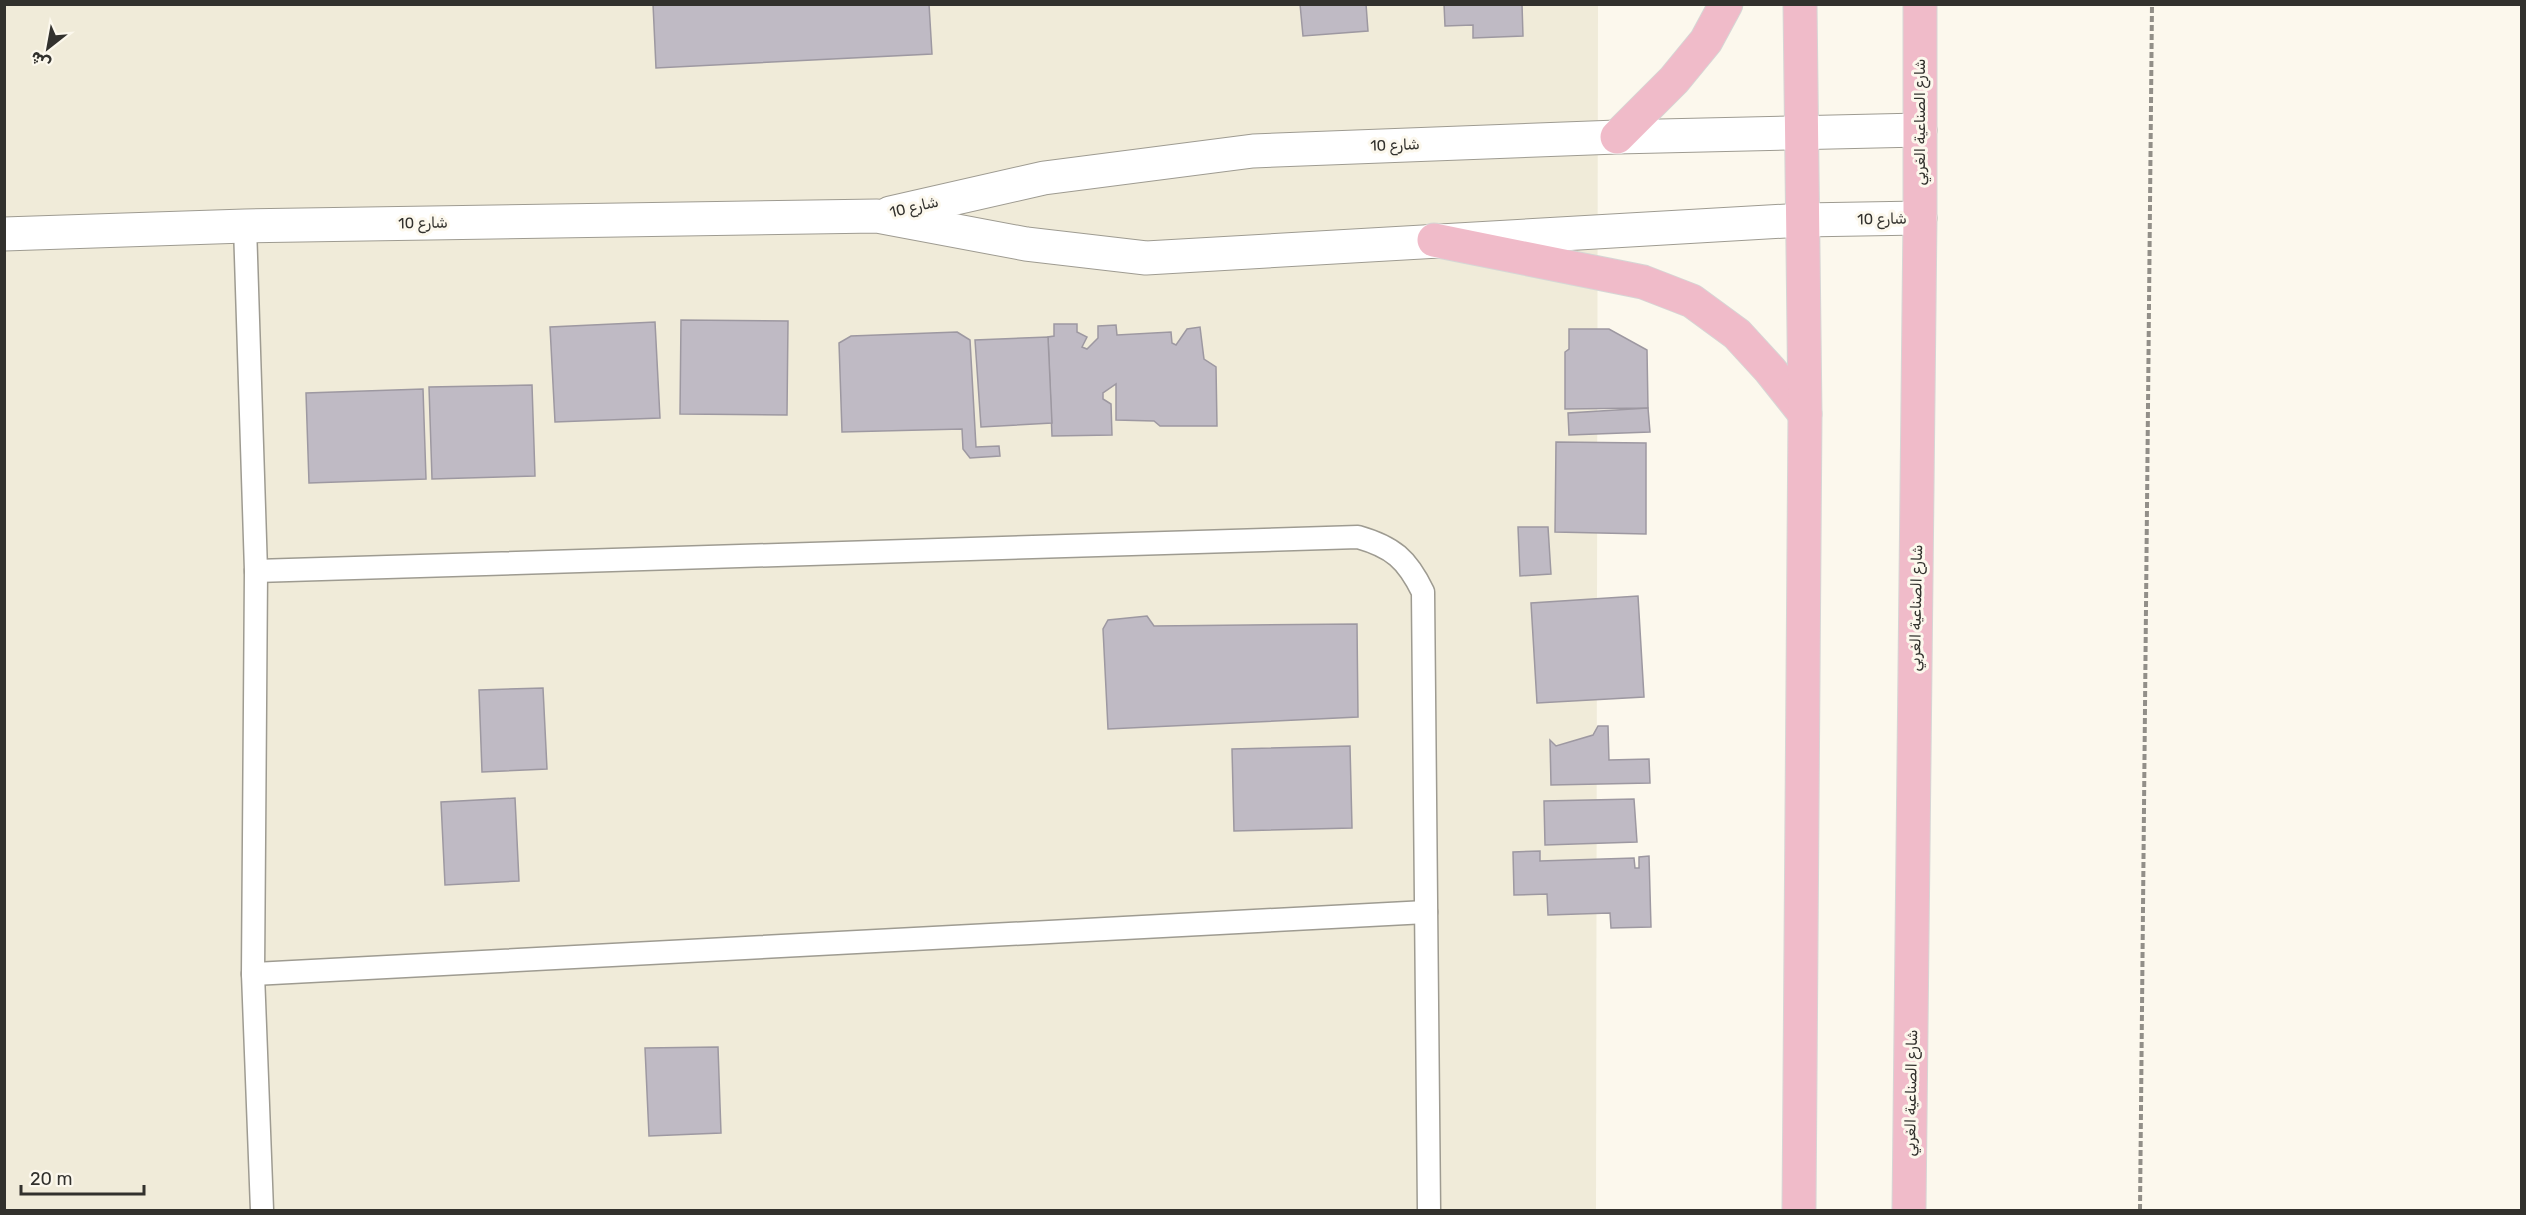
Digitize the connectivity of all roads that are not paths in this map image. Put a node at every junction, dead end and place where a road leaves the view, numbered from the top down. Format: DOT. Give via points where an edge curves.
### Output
graph roads {
  1 [pos="1726,4"];
  2 [pos="1800,4"];
  3 [pos="1920,4"];
  4 [pos="1920,130"];
  5 [pos="1802,132"];
  6 [pos="1617,137"];
  7 [pos="877,216"];
  8 [pos="1920,218"];
  9 [pos="1803,220"];
  10 [pos="245,226"];
  11 [pos="4,234"];
  12 [pos="1434,240"];
  13 [pos="1805,414"];
  14 [pos="256,571"];
  15 [pos="1426,912"];
  16 [pos="253,974"];
  17 [pos="262,1210"];
  18 [pos="1429,1210"];
  19 [pos="1798,1210"];
  20 [pos="1909,1210"];
  1 -- 6 [label="main road" via="1706,41 1674,80"];
  2 -- 5 [label="main road"];
  3 -- 4 [label="main road, شارع الصناعية الغربي"];
  4 -- 5 [label="street, شارع 10"];
  4 -- 8 [label="main road, شارع الصناعية الغربي"];
  5 -- 6 [label="street, شارع 10"];
  5 -- 9 [label="main road"];
  6 -- 7 [label="street, شارع 10" via="1253,151 1044,178"];
  7 -- 10 [label="street, شارع 10"];
  7 -- 12 [label="street, شارع 10" via="1026,244 1146,258"];
  8 -- 9 [label="street, شارع 10"];
  8 -- 20 [label="main road, شارع الصناعية الغربي"];
  9 -- 12 [label="street, شارع 10"];
  9 -- 13 [label="main road"];
  10 -- 11 [label="street, شارع 10"];
  10 -- 14 [label="lane"];
  12 -- 13 [label="main road" via="1643,282 1692,301 1737,334"];
  13 -- 19 [label="main road"];
  14 -- 15 [label="lane" via="1358,537 1380,543 1399,555 1423,592"];
  14 -- 16 [label="lane"];
  15 -- 16 [label="lane"];
  15 -- 18 [label="lane"];
  16 -- 17 [label="lane"];
}
